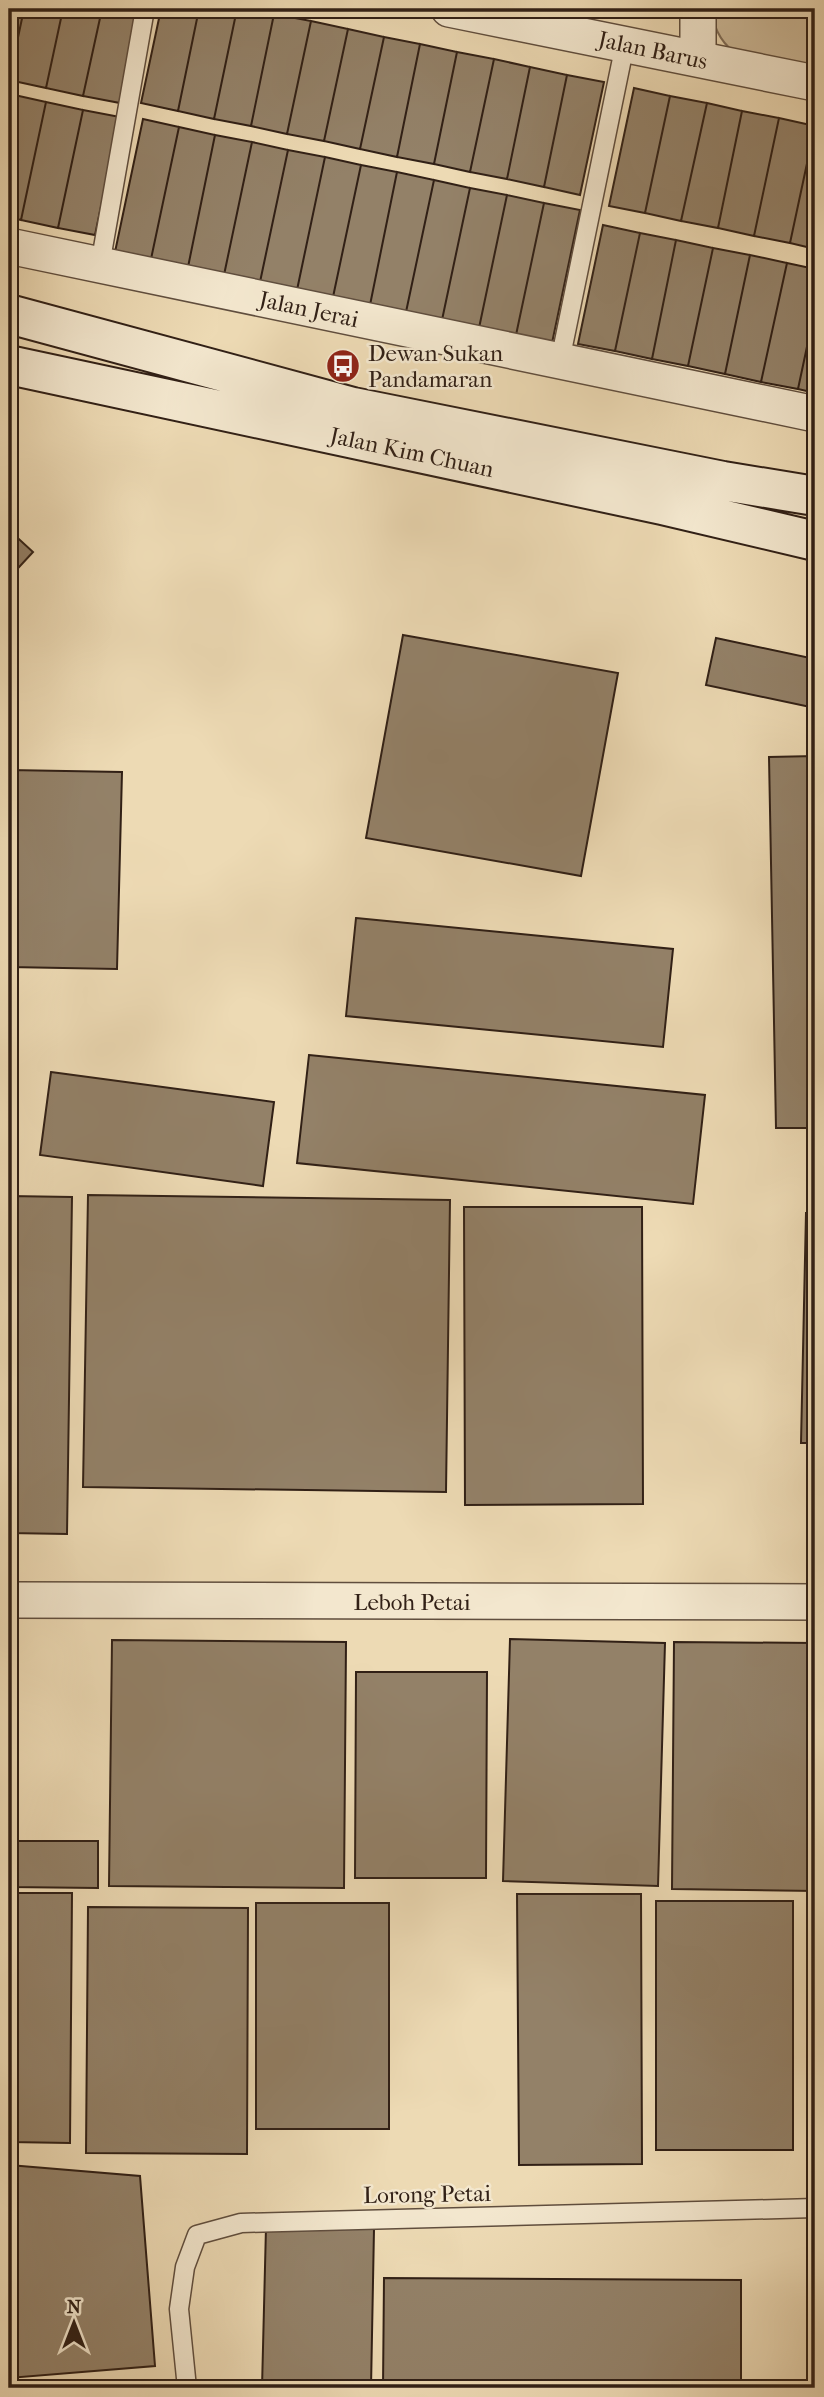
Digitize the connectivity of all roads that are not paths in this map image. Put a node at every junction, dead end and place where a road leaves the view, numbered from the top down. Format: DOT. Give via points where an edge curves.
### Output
graph roads {
  1 [pos="145,9"];
  2 [pos="449,9"];
  3 [pos="698,9"];
  4 [pos="625,44"];
  5 [pos="698,60"];
  6 [pos="815,83"];
  7 [pos="9,246"];
  8 [pos="100,265"];
  9 [pos="21,320"];
  10 [pos="560,361"];
  11 [pos="9,365"];
  12 [pos="815,414"];
  13 [pos="815,496"];
  14 [pos="815,541"];
  15 [pos="9,1600"];
  16 [pos="815,1602"];
  17 [pos="815,2208"];
  18 [pos="187,2388"];
  1 -- 8 [label="lane"];
  2 -- 4 [label="street, Jalan Barus"];
  3 -- 5 [label="street"];
  4 -- 5 [label="street, Jalan Barus"];
  4 -- 10 [label="lane"];
  5 -- 6 [label="street, Jalan Barus"];
  7 -- 8 [label="street, Jalan Jerai"];
  8 -- 10 [label="street, Jalan Jerai"];
  9 -- 13 [label="main road" via="353,407"];
  10 -- 12 [label="street, Jalan Jerai"];
  11 -- 14 [label="main road, Jalan Kim Chuan"];
  15 -- 16 [label="street, Leboh Petai"];
  17 -- 18 [label="lane, Lorong Petai" via="241,2223 197,2235 185,2267 179,2309"];
}
